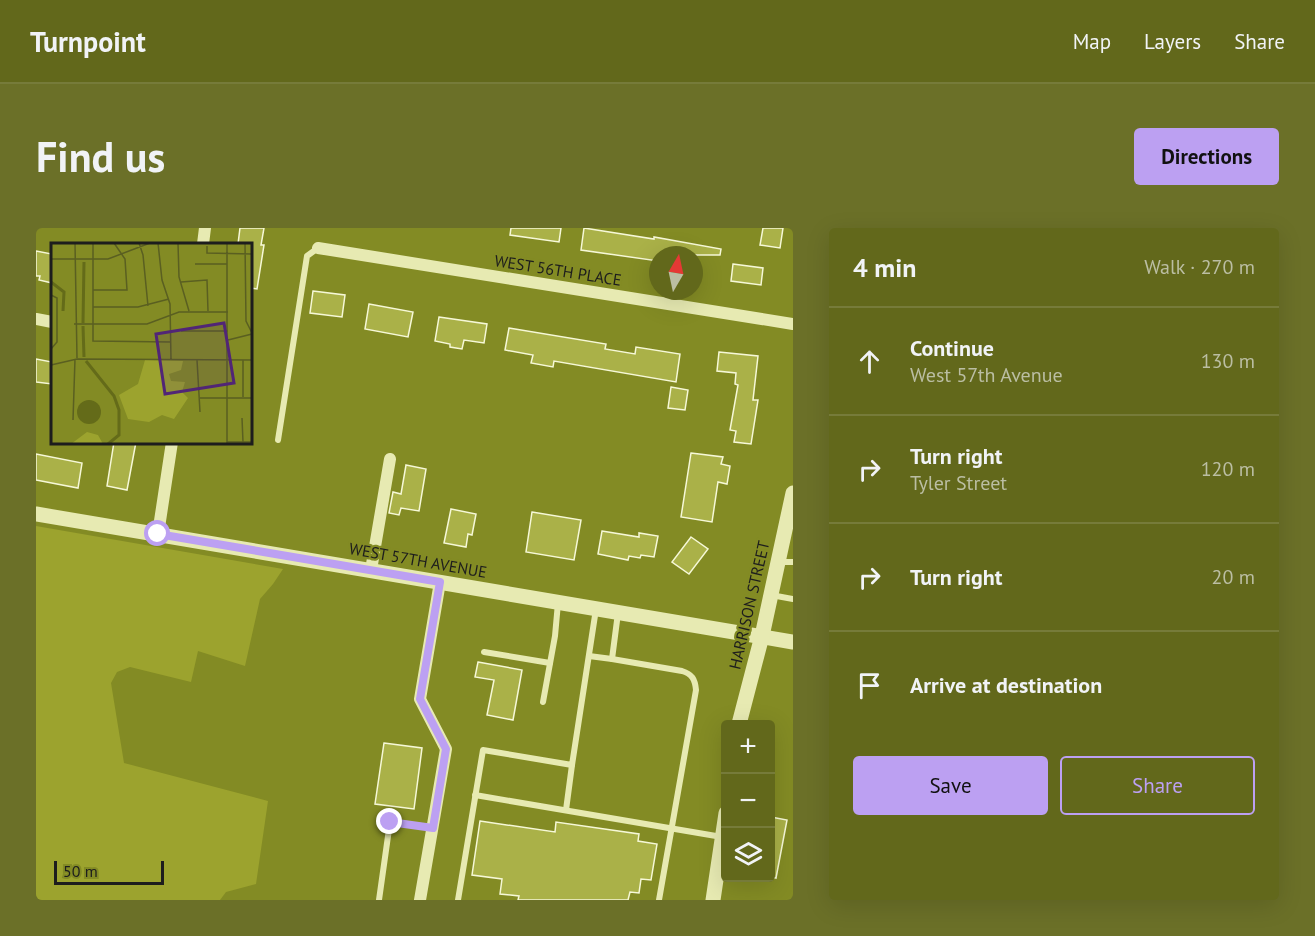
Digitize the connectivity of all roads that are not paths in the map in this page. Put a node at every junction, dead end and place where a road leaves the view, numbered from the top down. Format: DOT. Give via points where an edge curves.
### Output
graph roads {
  1 [pos="205,228"];
  2 [pos="203,243"];
  3 [pos="318,248"];
  4 [pos="36,319"];
  5 [pos="51,322"];
  6 [pos="793,324"];
  7 [pos="278,440"];
  8 [pos="172,444"];
  9 [pos="390,459"];
  10 [pos="793,493"];
  11 [pos="36,514"];
  12 [pos="158,534"];
  13 [pos="785,562"];
  14 [pos="371,570"];
  15 [pos="440,582"];
  16 [pos="771,595"];
  17 [pos="793,599"];
  18 [pos="558,602"];
  19 [pos="596,609"];
  20 [pos="618,612"];
  21 [pos="762,636"];
  22 [pos="793,642"];
  23 [pos="484,652"];
  24 [pos="589,657"];
  25 [pos="612,659"];
  26 [pos="550,663"];
  27 [pos="543,702"];
  28 [pos="740,720"];
  29 [pos="572,765"];
  30 [pos="475,795"];
  31 [pos="566,810"];
  32 [pos="433,828"];
  33 [pos="672,828"];
  34 [pos="721,837"];
  35 [pos="721,844"];
  36 [pos="379,900"];
  37 [pos="420,900"];
  38 [pos="458,900"];
  39 [pos="659,900"];
  40 [pos="713,900"];
  1 -- 2 [label="street"];
  3 -- 6 [label="street, WEST 56TH PLACE"];
  3 -- 7 [label="lane" via="307,256"];
  4 -- 5 [label="street"];
  8 -- 12 [label="street"];
  9 -- 14 [label="street"];
  10 -- 13 [label="street, HARRISON STREET"];
  11 -- 12 [label="street, WEST 57TH AVENUE"];
  12 -- 14 [label="street, WEST 57TH AVENUE"];
  13 -- 16 [label="street, HARRISON STREET"];
  14 -- 15 [label="street, WEST 57TH AVENUE"];
  15 -- 18 [label="street, WEST 57TH AVENUE"];
  15 -- 32 [label="street" via="420,699 446,749"];
  16 -- 17 [label="lane"];
  16 -- 21 [label="street, HARRISON STREET"];
  18 -- 19 [label="street, WEST 57TH AVENUE"];
  18 -- 26 [label="lane"];
  19 -- 20 [label="street, WEST 57TH AVENUE"];
  19 -- 24 [label="lane"];
  20 -- 21 [label="street, WEST 57TH AVENUE"];
  20 -- 25 [label="lane"];
  21 -- 22 [label="street, WEST 57TH AVENUE"];
  21 -- 28 [label="street, HARRISON STREET"];
  23 -- 26 [label="lane"];
  24 -- 25 [label="lane"];
  24 -- 29 [label="lane"];
  25 -- 33 [label="lane" via="682,671 695,680"];
  26 -- 27 [label="lane"];
  29 -- 30 [label="lane" via="483,750"];
  29 -- 31 [label="lane"];
  30 -- 31 [label="lane"];
  30 -- 38 [label="lane"];
  31 -- 33 [label="lane"];
  32 -- 36 [label="lane" via="390,822"];
  32 -- 37 [label="street"];
  33 -- 34 [label="lane"];
  33 -- 39 [label="lane"];
  35 -- 40 [label="street"];
}
